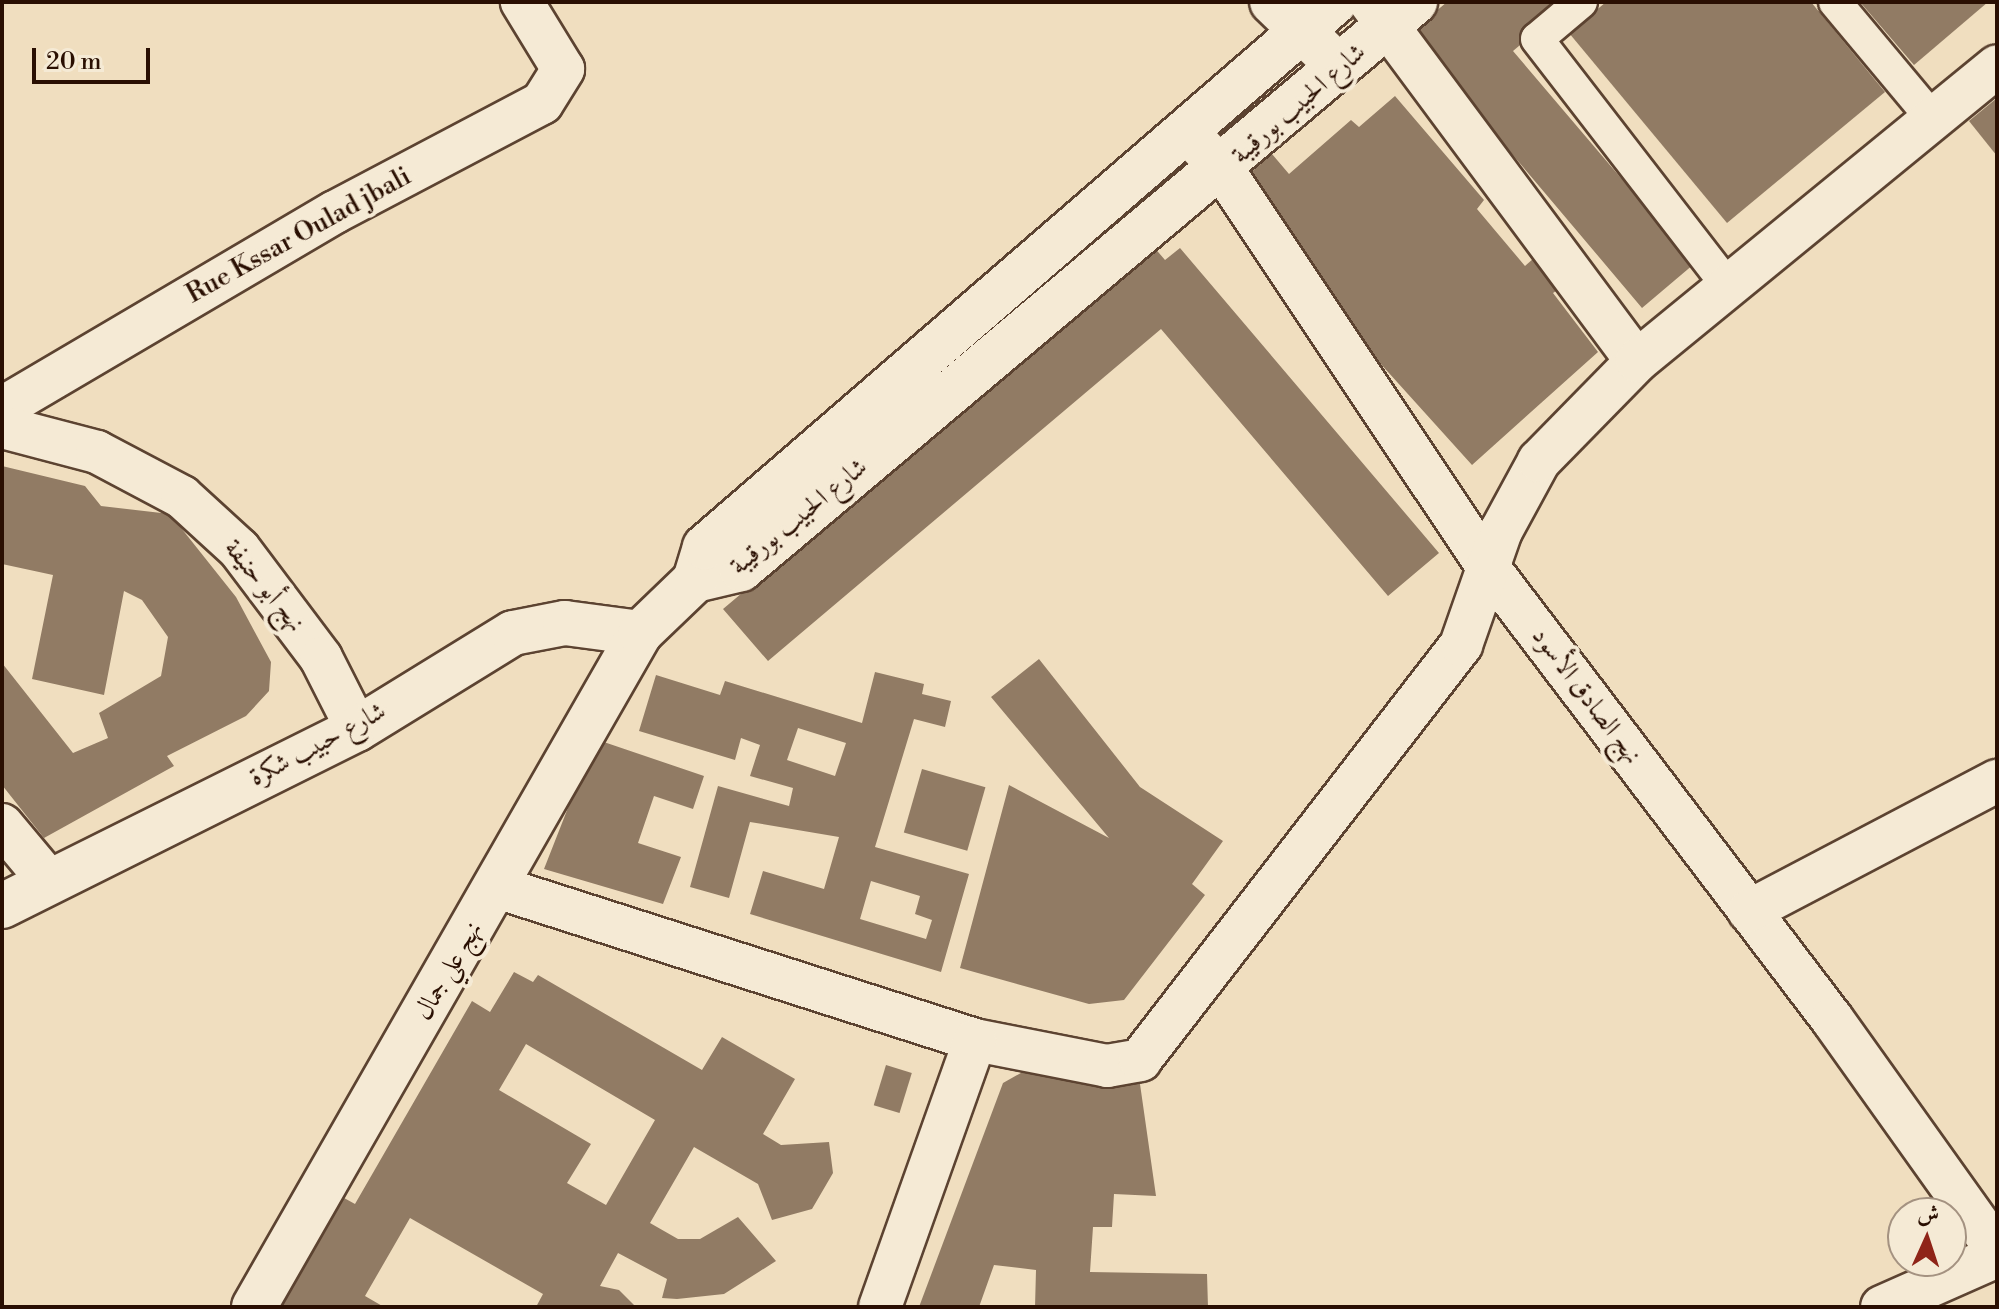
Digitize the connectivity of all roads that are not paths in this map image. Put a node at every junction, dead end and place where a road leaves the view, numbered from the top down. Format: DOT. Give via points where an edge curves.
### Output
graph roads {
  1 [pos="522,2"];
  2 [pos="1272,2"];
  3 [pos="1581,2"];
  4 [pos="1835,2"];
  5 [pos="1391,11"];
  6 [pos="1321,18"];
  7 [pos="1997,66"];
  8 [pos="1340,70"];
  9 [pos="1933,119"];
  10 [pos="1189,134"];
  11 [pos="1223,170"];
  12 [pos="1729,287"];
  13 [pos="1637,361"];
  14 [pos="2,408"];
  15 [pos="2,427"];
  16 [pos="1488,567"];
  17 [pos="695,580"];
  18 [pos="640,633"];
  19 [pos="357,729"];
  20 [pos="1997,781"];
  21 [pos="2,825"];
  22 [pos="48,880"];
  23 [pos="497,887"];
  24 [pos="2,906"];
  25 [pos="1749,911"];
  26 [pos="975,1040"];
  27 [pos="1997,1253"];
  28 [pos="254,1307"];
  29 [pos="880,1307"];
  30 [pos="1882,1307"];
  1 -- 14 [label="street, Rue Kssar Oulad jbali" via="551,48 561,82 542,103 335,212"];
  2 -- 6 [label="street"];
  3 -- 12 [label="street" via="1537,39"];
  4 -- 9 [label="street"];
  5 -- 8 [label="street, شارع الحبيب بورقيبة"];
  5 -- 13 [label="street"];
  6 -- 8 [label="street"];
  6 -- 10 [label="street, شارع الحبيب بورقيبة"];
  7 -- 9 [label="street"];
  8 -- 11 [label="street, شارع الحبيب بورقيبة"];
  9 -- 12 [label="street"];
  10 -- 11 [label="street, نهج الصادق الأسود"];
  10 -- 17 [label="street, شارع الحبيب بورقيبة" via="728,521 705,547"];
  11 -- 16 [label="street, نهج الصادق الأسود"];
  11 -- 17 [label="street, شارع الحبيب بورقيبة" via="741,569"];
  12 -- 13 [label="street"];
  13 -- 16 [label="street" via="1539,461"];
  15 -- 19 [label="street, نهج أبو حنيفة" via="97,452 182,497 239,549 321,658"];
  16 -- 25 [label="street, نهج الصادق الأسود"];
  16 -- 26 [label="street" via="1461,645 1151,1054 1107,1066"];
  17 -- 18 [label="street, نهج علي جمال"];
  18 -- 19 [label="street, شارع حبيب شكرة" via="565,623 513,633"];
  18 -- 23 [label="street, نهج علي جمال"];
  19 -- 22 [label="street, شارع حبيب شكرة"];
  20 -- 25 [label="street"];
  21 -- 22 [label="street"];
  22 -- 24 [label="street, شارع حبيب شكرة"];
  23 -- 26 [label="street"];
  23 -- 28 [label="street, نهج علي جمال"];
  25 -- 27 [label="street, نهج الصادق الأسود"];
  26 -- 29 [label="street"];
  27 -- 30 [label="street"];
}
